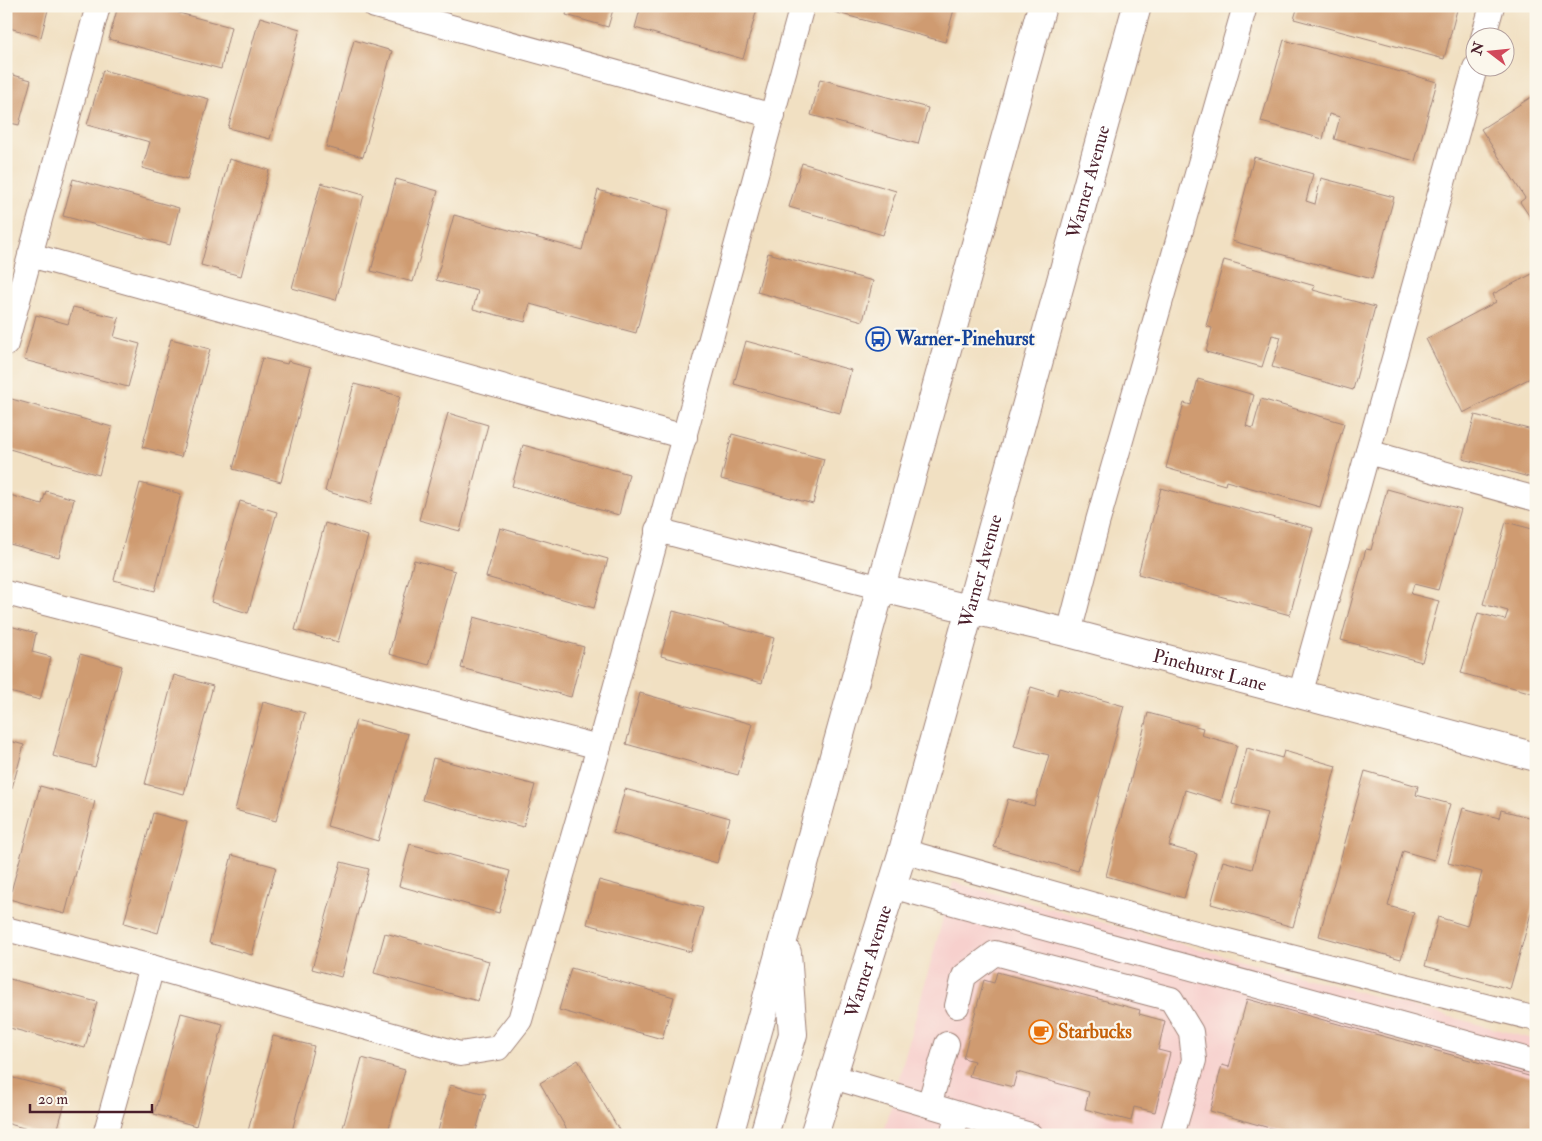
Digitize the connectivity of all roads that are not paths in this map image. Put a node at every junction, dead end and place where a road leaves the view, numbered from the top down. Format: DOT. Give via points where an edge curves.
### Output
graph roads {
  1 [pos="98,6"];
  2 [pos="375,6"];
  3 [pos="802,6"];
  4 [pos="1042,6"];
  5 [pos="1137,6"];
  6 [pos="1246,6"];
  7 [pos="1492,6"];
  8 [pos="1486,28"];
  9 [pos="1471,78"];
  10 [pos="773,116"];
  11 [pos="30,255"];
  12 [pos="6,344"];
  13 [pos="685,437"];
  14 [pos="1368,452"];
  15 [pos="1536,499"];
  16 [pos="657,530"];
  17 [pos="882,588"];
  18 [pos="6,592"];
  19 [pos="970,610"];
  20 [pos="1069,633"];
  21 [pos="1300,694"];
  22 [pos="599,747"];
  23 [pos="1536,756"];
  24 [pos="903,851"];
  25 [pos="891,886"];
  26 [pos="6,929"];
  27 [pos="785,934"];
  28 [pos="152,967"];
  29 [pos="957,1006"];
  30 [pos="1536,1020"];
  31 [pos="947,1044"];
  32 [pos="1536,1062"];
  33 [pos="830,1076"];
  34 [pos="929,1105"];
  35 [pos="955,1124"];
  36 [pos="105,1135"];
  37 [pos="729,1135"];
  38 [pos="764,1135"];
  39 [pos="814,1135"];
  40 [pos="1030,1135"];
  41 [pos="1172,1135"];
  1 -- 11 [label="lane"];
  2 -- 10 [label="lane"];
  3 -- 10 [label="lane"];
  4 -- 17 [label="main road"];
  5 -- 19 [label="main road, Warner Avenue"];
  6 -- 20 [label="lane" via="1097,524"];
  7 -- 8 [label="lane"];
  9 -- 14 [label="lane"];
  10 -- 13 [label="lane"];
  11 -- 12 [label="lane"];
  11 -- 13 [label="lane"];
  13 -- 16 [label="lane"];
  14 -- 15 [label="lane"];
  14 -- 21 [label="lane"];
  16 -- 17 [label="lane"];
  16 -- 22 [label="lane"];
  17 -- 19 [label="main road, Pinehurst Lane"];
  17 -- 27 [label="main road"];
  18 -- 22 [label="lane"];
  19 -- 20 [label="main road, Pinehurst Lane"];
  19 -- 24 [label="main road, Warner Avenue"];
  20 -- 21 [label="main road, Pinehurst Lane"];
  21 -- 23 [label="main road, Pinehurst Lane"];
  22 -- 28 [label="lane" via="520,1020 498,1048 460,1054"];
  24 -- 25 [label="main road, Warner Avenue"];
  24 -- 30 [label="lane" via="1176,928"];
  25 -- 32 [label="lane"];
  25 -- 33 [label="main road, Warner Avenue"];
  26 -- 28 [label="lane"];
  27 -- 37 [label="main road"];
  27 -- 38 [label="main road" via="793,1034"];
  28 -- 36 [label="lane"];
  29 -- 41 [label="lane" via="964,976 995,953 1171,999 1191,1032 1194,1060"];
  31 -- 34 [label="lane"];
  33 -- 34 [label="lane"];
  33 -- 39 [label="main road, Warner Avenue"];
  34 -- 35 [label="lane"];
  35 -- 40 [label="lane"];
}
